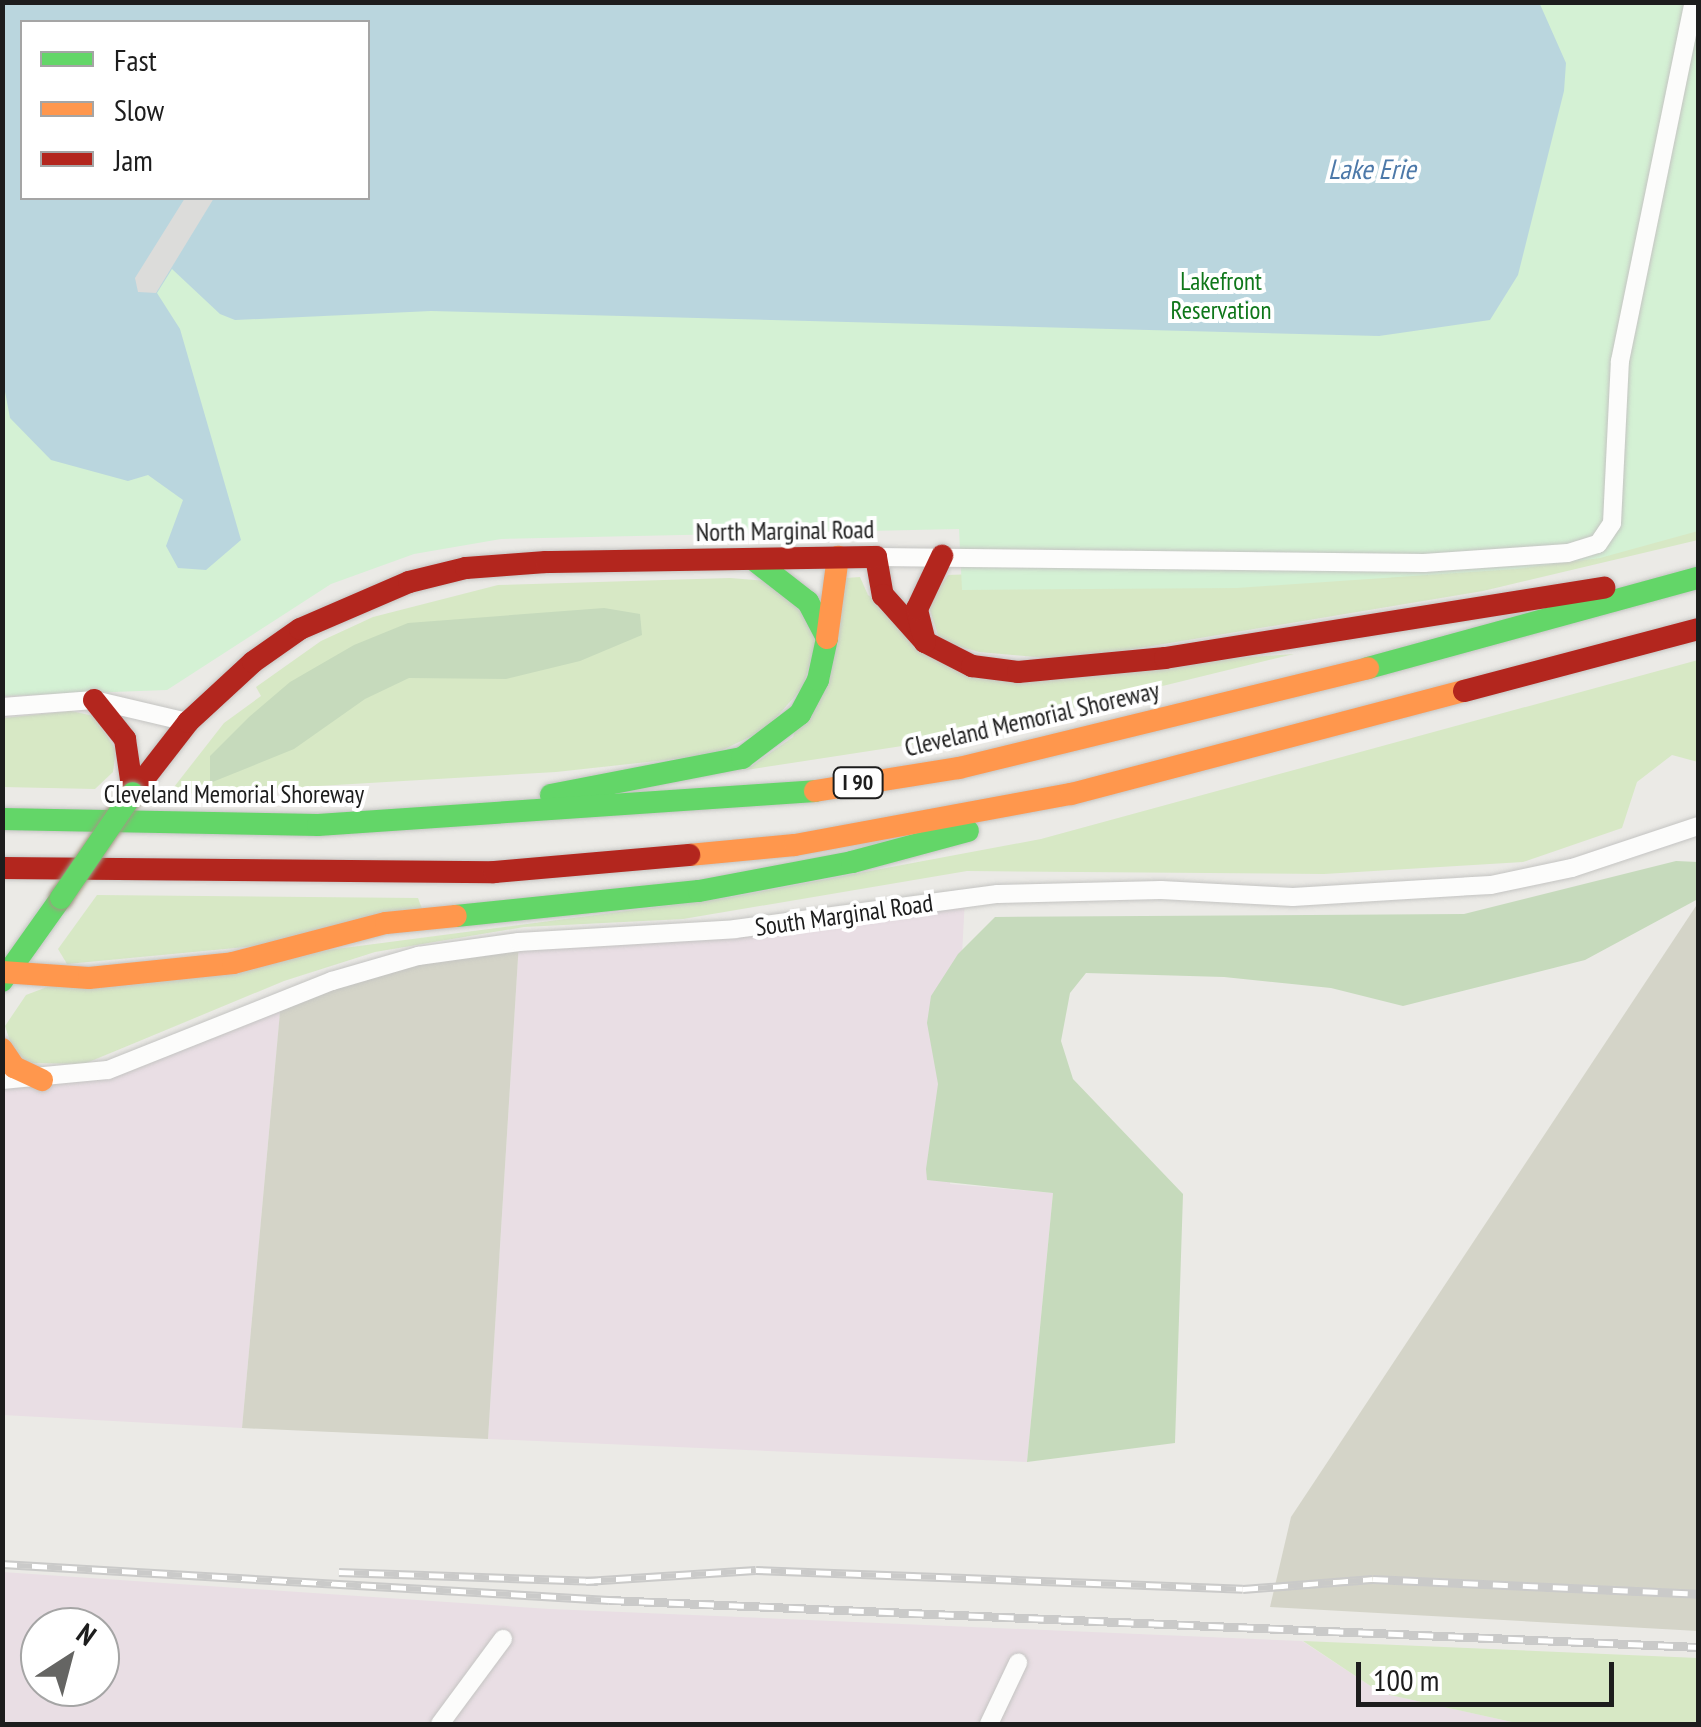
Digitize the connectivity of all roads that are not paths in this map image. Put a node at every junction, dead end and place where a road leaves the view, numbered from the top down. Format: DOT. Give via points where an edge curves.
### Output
graph roads {
  1 [pos="1694,2"];
  2 [pos="942,556"];
  3 [pos="876,557"];
  4 [pos="838,558"];
  5 [pos="754,560"];
  6 [pos="1695,579"];
  7 [pos="1698,629"];
  8 [pos="828,638"];
  9 [pos="925,642"];
  10 [pos="94,700"];
  11 [pos="2,707"];
  12 [pos="188,722"];
  13 [pos="139,785"];
  14 [pos="1071,794"];
  15 [pos="2,819"];
  16 [pos="398,820"];
  17 [pos="1698,826"];
  18 [pos="2,868"];
  19 [pos="5,975"];
  20 [pos="2,1049"];
  21 [pos="2,1080"];
  22 [pos="42,1080"];
  23 [pos="502,1639"];
  24 [pos="1018,1663"];
  25 [pos="440,1724"];
  26 [pos="989,1724"];
  1 -- 2 [label="street, North Marginal Road" via="1618,376 1608,532 1580,551 1488,561"];
  2 -- 3 [label="street, North Marginal Road"];
  2 -- 9 [label="main road" via="918,609"];
  3 -- 4 [label="main road, North Marginal Road"];
  3 -- 9 [label="main road" via="882,595"];
  4 -- 5 [label="main road, North Marginal Road"];
  4 -- 8 [label="main road"];
  5 -- 8 [label="main road" via="808,602"];
  5 -- 12 [label="main road, North Marginal Road" via="546,562 434,574 300,629"];
  6 -- 9 [label="main road" via="1534,594 1416,619 1074,670 987,668"];
  6 -- 16 [label="main road, Cleveland Memorial Shoreway / I 90" via="1334,677 959,768 686,806"];
  7 -- 14 [label="main road, I 90"];
  8 -- 16 [label="main road" via="818,680 800,714 742,758"];
  10 -- 11 [label="street"];
  10 -- 12 [label="street"];
  10 -- 13 [label="main road" via="125,739"];
  12 -- 13 [label="main road, North Marginal Road"];
  13 -- 19 [label="main road, North Marginal Road, bridge"];
  14 -- 18 [label="main road, I 90" via="794,845 627,863 494,872"];
  14 -- 19 [label="main road" via="932,844 699,891 386,923 176,970 89,978"];
  15 -- 16 [label="main road, Cleveland Memorial Shoreway / I 90"];
  17 -- 22 [label="street, South Marginal Road" via="1572,868 1491,885 1292,897 1161,890 998,894 735,929 520,942 418,956 332,980 108,1070"];
  20 -- 22 [label="main road" via="14,1067"];
  21 -- 22 [label="street, South Marginal Road"];
  23 -- 25 [label="street"];
  24 -- 26 [label="street"];
}
